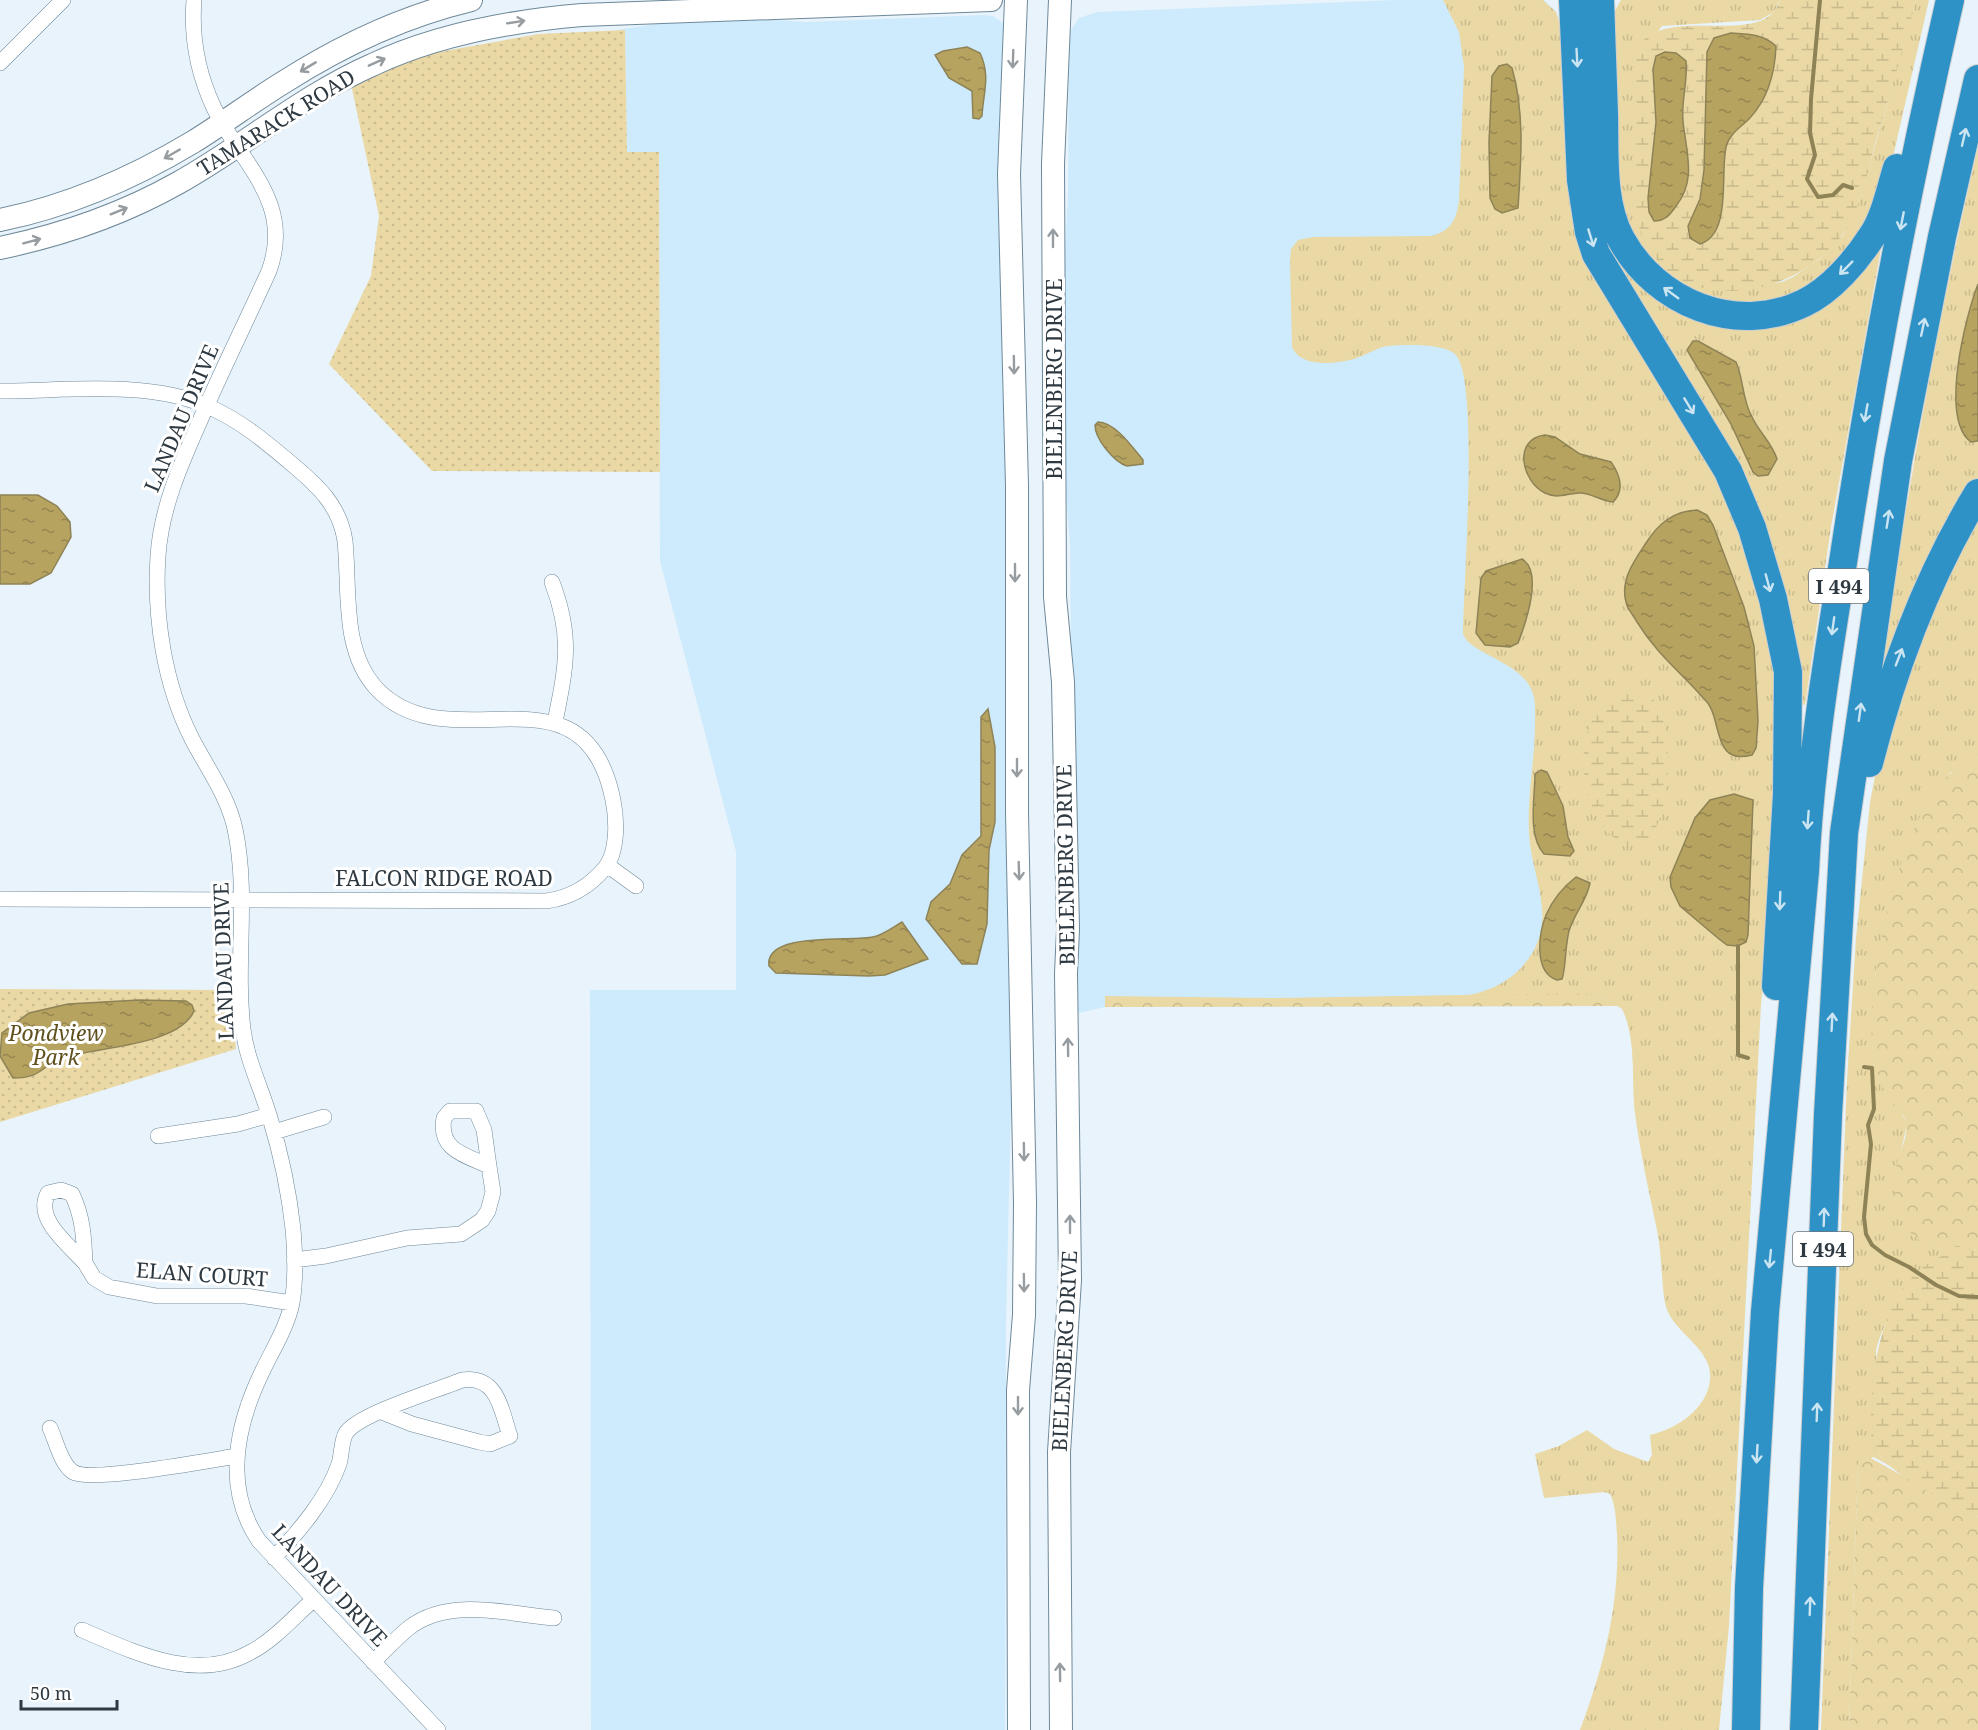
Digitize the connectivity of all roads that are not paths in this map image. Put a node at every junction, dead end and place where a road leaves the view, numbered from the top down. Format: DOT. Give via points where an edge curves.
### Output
graph roads {
  1 [pos="63,0"];
  2 [pos="194,0"];
  3 [pos="471,0"];
  4 [pos="991,0"];
  5 [pos="1006,0"];
  6 [pos="1018,0"];
  7 [pos="1060,0"];
  8 [pos="1573,0"];
  9 [pos="1600,0"];
  10 [pos="1950,0"];
  11 [pos="0,63"];
  12 [pos="1978,79"];
  13 [pos="222,124"];
  14 [pos="237,146"];
  15 [pos="0,220"];
  16 [pos="0,248"];
  17 [pos="0,391"];
  18 [pos="207,406"];
  19 [pos="1978,493"];
  20 [pos="552,582"];
  21 [pos="555,722"];
  22 [pos="1844,832"];
  23 [pos="607,865"];
  24 [pos="636,886"];
  25 [pos="0,899"];
  26 [pos="242,899"];
  27 [pos="269,1115"];
  28 [pos="324,1117"];
  29 [pos="274,1132"];
  30 [pos="158,1136"];
  31 [pos="489,1166"];
  32 [pos="1777,1180"];
  33 [pos="294,1260"];
  34 [pos="85,1263"];
  35 [pos="292,1303"];
  36 [pos="382,1412"];
  37 [pos="50,1428"];
  38 [pos="237,1456"];
  39 [pos="1752,1549"];
  40 [pos="274,1558"];
  41 [pos="313,1600"];
  42 [pos="554,1618"];
  43 [pos="82,1630"];
  44 [pos="374,1662"];
  45 [pos="1807,1665"];
  46 [pos="438,1730"];
  47 [pos="1019,1730"];
  48 [pos="1060,1730"];
  49 [pos="1727,1730"];
  50 [pos="1746,1730"];
  51 [pos="1804,1730"];
  52 [pos="1809,1730"];
  1 -- 11 [label="street"];
  2 -- 13 [label="street, LANDAU DRIVE" via="194,42 200,71"];
  3 -- 13 [label="street, TAMARACK ROAD, one-way" via="417,15 361,38 284,82"];
  14 -- 4 [label="street, TAMARACK ROAD, one-way" via="306,100 369,66 420,46 502,24 582,15"];
  5 -- 6 [label="street"];
  6 -- 47 [label="street, BIELENBERG DRIVE, one-way" via="1009,174 1017,486 1017,801 1025,1203 1024,1315 1018,1390"];
  48 -- 7 [label="street, BIELENBERG DRIVE, one-way" via="1059,1452 1070,1258 1063,682 1055,597 1053,164"];
  8 -- 32 [label="highway, one-way" via="1581,180 1596,254 1740,496 1763,561 1788,672 1787,783 1774,1033"];
  10 -- 9 [label="highway, one-way" via="1874,234 1849,266 1804,303 1745,315 1687,304 1646,272 1621,239 1610,207 1608,186"];
  10 -- 32 [label="highway, I 494, one-way" via="1887,297 1837,600 1808,818"];
  22 -- 12 [label="highway, I 494, one-way" via="1900,450 1939,248"];
  13 -- 14 [label="street, LANDAU DRIVE"];
  13 -- 15 [label="street, TAMARACK ROAD, one-way" via="109,186 46,209"];
  16 -- 14 [label="street, TAMARACK ROAD, one-way" via="64,232 124,210 180,182"];
  14 -- 18 [label="street, LANDAU DRIVE" via="270,202 277,246"];
  17 -- 18 [label="street" via="134,390 164,393"];
  18 -- 21 [label="street" via="264,439 319,487 333,505 342,524 352,638 363,670 387,698 420,715 439,718"];
  18 -- 26 [label="street, LANDAU DRIVE" via="176,476 163,518 158,554 159,622 174,692 190,735 223,793 235,826"];
  22 -- 19 [label="highway, one-way" via="1868,768 1900,654 1937,569"];
  20 -- 21 [label="street" via="562,608 567,644"];
  21 -- 23 [label="street" via="584,739 607,775 615,821"];
  45 -- 22 [label="highway, I 494, one-way" via="1828,1114"];
  23 -- 24 [label="street"];
  23 -- 26 [label="street, FALCON RIDGE ROAD" via="581,890 546,901"];
  25 -- 26 [label="street, FALCON RIDGE ROAD"];
  26 -- 27 [label="street, LANDAU DRIVE" via="243,1028 250,1065"];
  27 -- 29 [label="street, LANDAU DRIVE"];
  27 -- 30 [label="street" via="238,1124"];
  28 -- 29 [label="street"];
  29 -- 33 [label="street, LANDAU DRIVE" via="289,1200"];
  31 -- 33 [label="street" via="493,1192 488,1211 482,1220 460,1234 407,1238"];
  32 -- 39 [label="highway, I 494, one-way" via="1764,1312"];
  33 -- 35 [label="street, LANDAU DRIVE"];
  34 -- 35 [label="street, ELAN COURT" via="94,1278 109,1287 157,1296 246,1296"];
  35 -- 38 [label="street, LANDAU DRIVE" via="252,1394"];
  36 -- 36 [label="street" via="479,1442 490,1444 510,1436 495,1393 489,1385 473,1378"];
  36 -- 40 [label="street" via="358,1421 345,1434 333,1478 300,1530"];
  37 -- 38 [label="street" via="69,1468 81,1476"];
  38 -- 40 [label="street, LANDAU DRIVE" via="241,1508 247,1524"];
  39 -- 49 [label="highway"];
  39 -- 50 [label="highway, I 494"];
  40 -- 41 [label="street, LANDAU DRIVE"];
  41 -- 43 [label="street" via="250,1653 207,1667 128,1650"];
  41 -- 44 [label="street, LANDAU DRIVE"];
  42 -- 44 [label="street" via="464,1609 436,1613 411,1627"];
  44 -- 46 [label="street, LANDAU DRIVE"];
  45 -- 51 [label="highway, I 494"];
  45 -- 52 [label="highway"];
}
